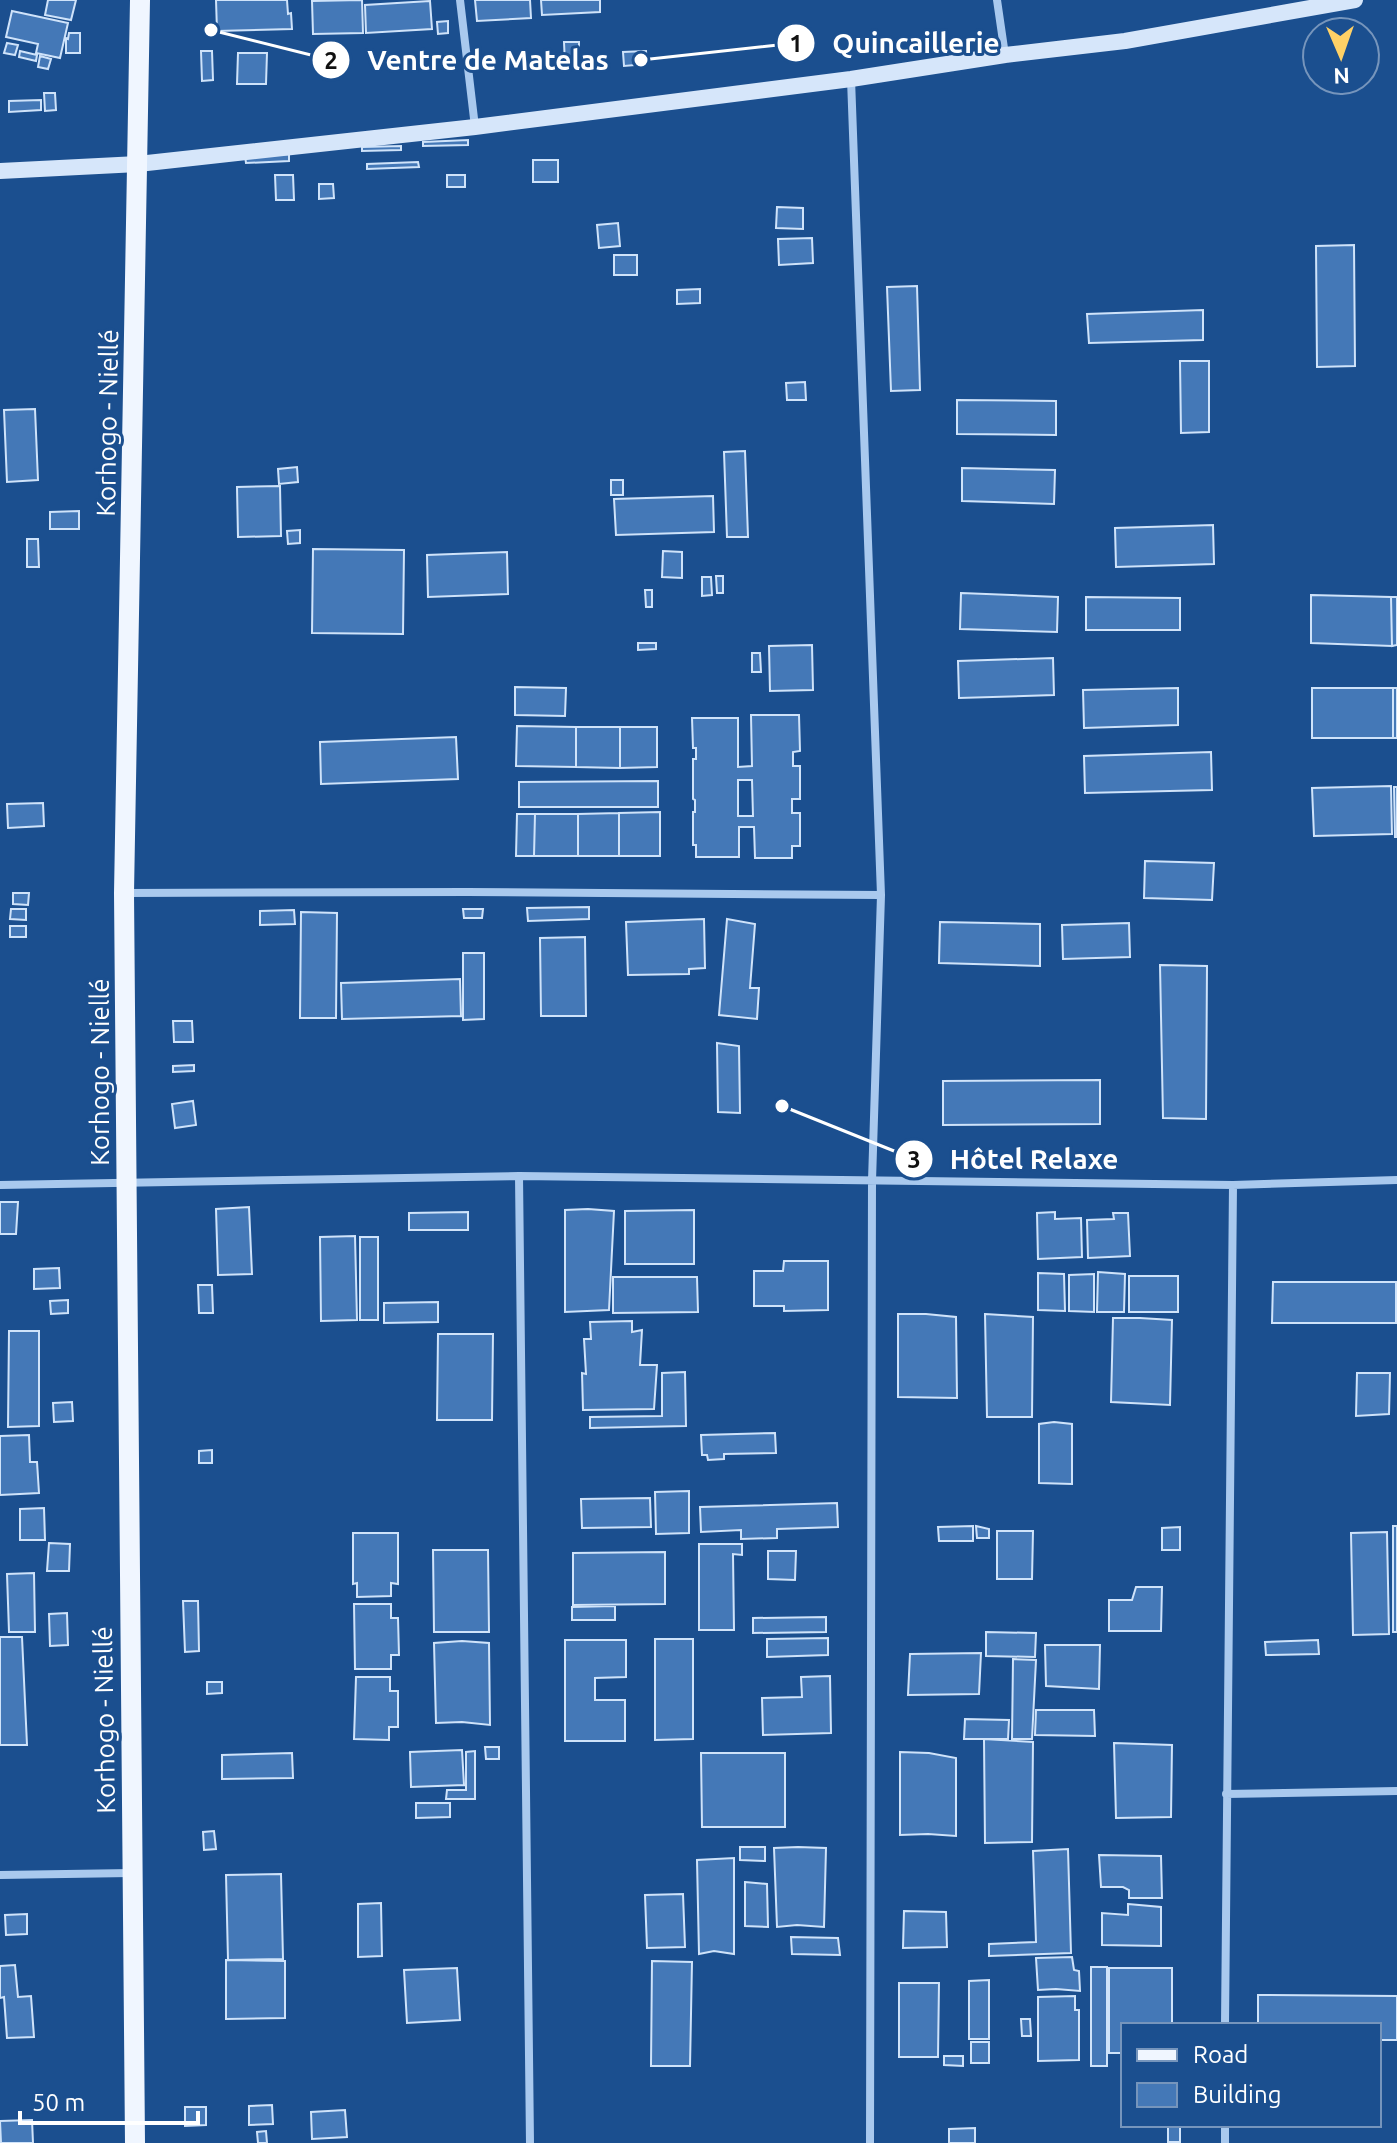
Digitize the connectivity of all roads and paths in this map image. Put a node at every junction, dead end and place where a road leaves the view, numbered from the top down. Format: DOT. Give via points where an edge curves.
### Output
graph roads {
  1 [pos="140,0"];
  2 [pos="460,0"];
  3 [pos="997,0"];
  4 [pos="1355,0"];
  5 [pos="1005,55"];
  6 [pos="851,79"];
  7 [pos="475,127"];
  8 [pos="138,164"];
  9 [pos="0,171"];
  10 [pos="124,893"];
  11 [pos="881,895"];
  12 [pos="519,1176"];
  13 [pos="1397,1180"];
  14 [pos="872,1181"];
  15 [pos="125,1182"];
  16 [pos="0,1185"];
  17 [pos="1233,1185"];
  18 [pos="1397,1791"];
  19 [pos="1226,1794"];
  20 [pos="132,1873"];
  21 [pos="0,1875"];
  22 [pos="1225,2023"];
  23 [pos="135,2143"];
  24 [pos="530,2143"];
  25 [pos="870,2143"];
  1 -- 8 [label="main road, Korhogo - Niellé"];
  2 -- 7 [label="street"];
  3 -- 5 [label="street"];
  4 -- 5 [label="street" via="1125,41"];
  5 -- 6 [label="street"];
  6 -- 7 [label="street"];
  6 -- 11 [label="street"];
  7 -- 8 [label="street"];
  8 -- 9 [label="street"];
  8 -- 10 [label="main road, Korhogo - Niellé"];
  10 -- 11 [label="street"];
  10 -- 15 [label="main road, Korhogo - Niellé"];
  11 -- 14 [label="street"];
  12 -- 14 [label="street"];
  12 -- 15 [label="street"];
  12 -- 24 [label="street"];
  13 -- 17 [label="street"];
  14 -- 17 [label="street"];
  14 -- 25 [label="street"];
  15 -- 16 [label="street"];
  15 -- 20 [label="main road, Korhogo - Niellé"];
  17 -- 19 [label="street"];
  18 -- 19 [label="street"];
  19 -- 22 [label="street"];
  20 -- 21 [label="street"];
  20 -- 23 [label="main road, Korhogo - Niellé"];
}
